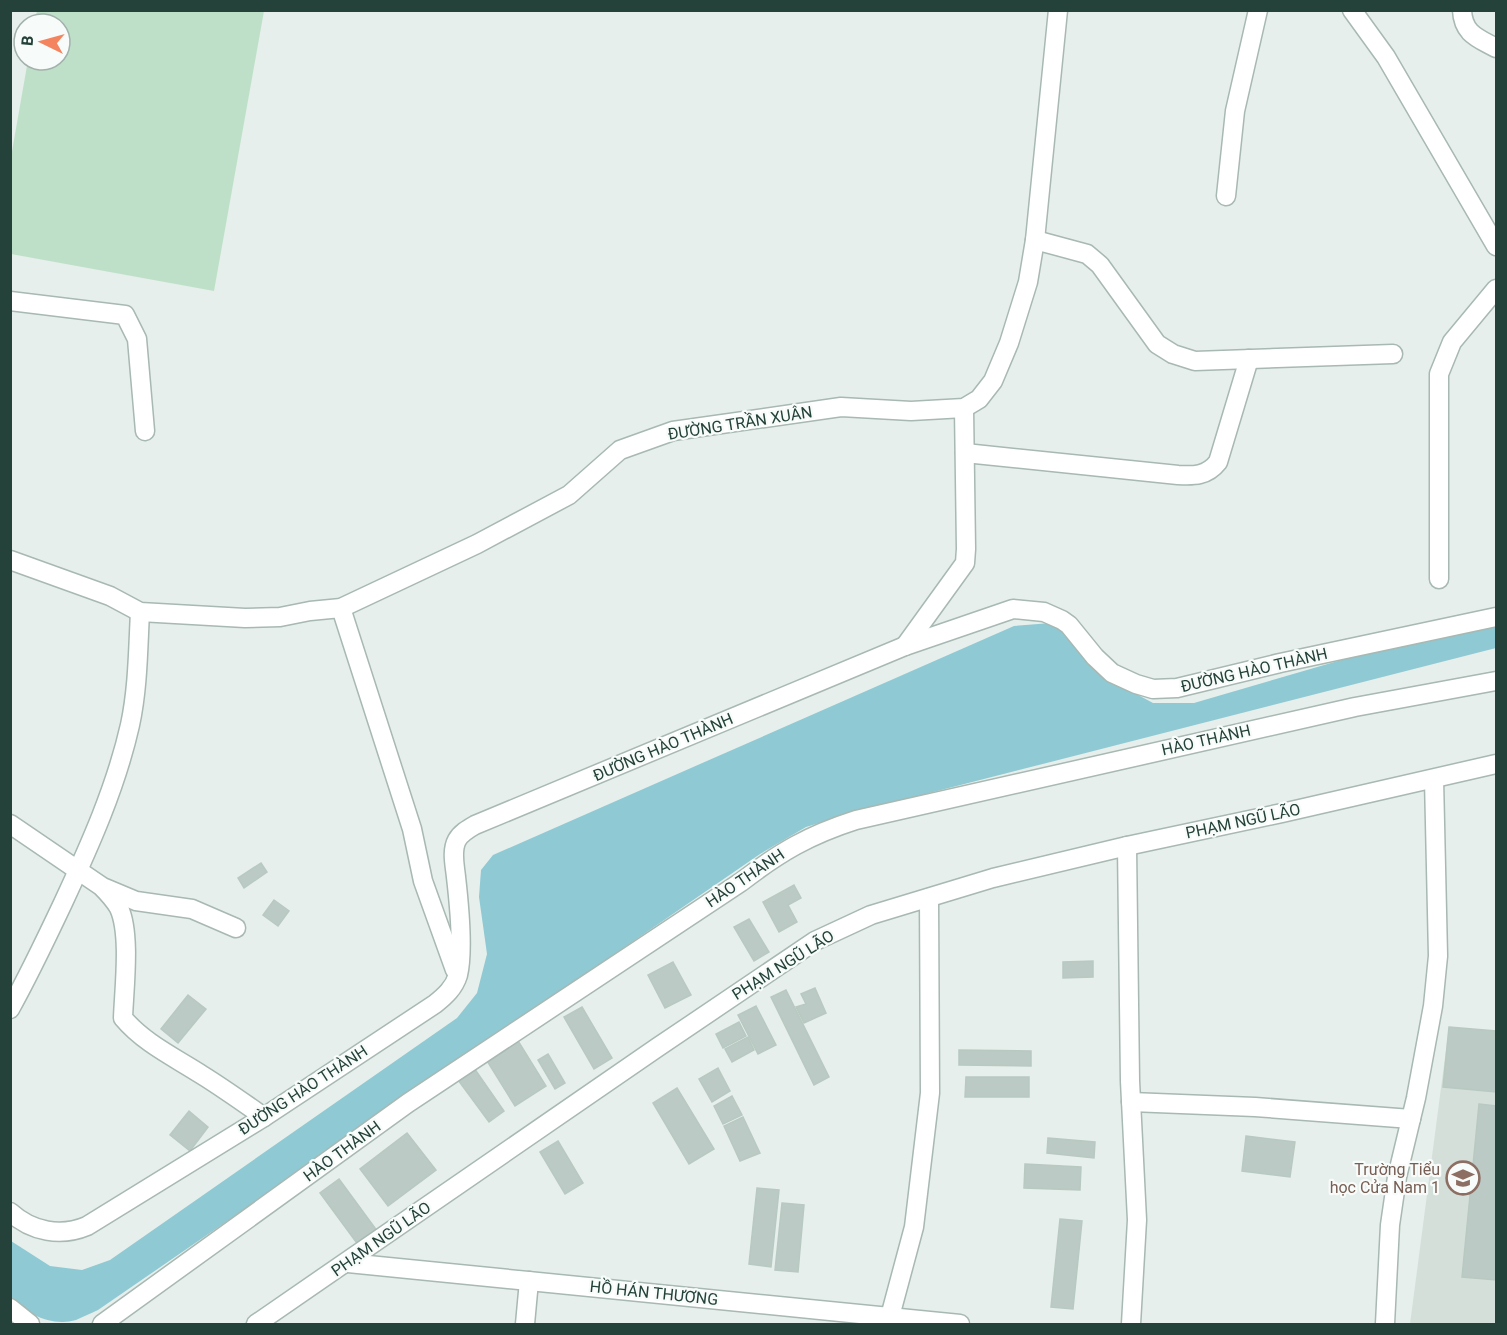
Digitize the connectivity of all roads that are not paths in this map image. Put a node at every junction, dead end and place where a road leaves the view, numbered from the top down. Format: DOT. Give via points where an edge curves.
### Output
graph roads {
  1 [pos="1058,10"];
  2 [pos="1258,10"];
  3 [pos="1352,10"];
  4 [pos="1462,10"];
  5 [pos="1497,48"];
  6 [pos="1226,196"];
  7 [pos="1035,240"];
  8 [pos="1497,246"];
  9 [pos="1497,290"];
  10 [pos="10,301"];
  11 [pos="1393,354"];
  12 [pos="1249,359"];
  13 [pos="964,408"];
  14 [pos="145,431"];
  15 [pos="965,453"];
  16 [pos="10,560"];
  17 [pos="1439,579"];
  18 [pos="341,608"];
  19 [pos="140,612"];
  20 [pos="1497,617"];
  21 [pos="905,646"];
  22 [pos="1497,681"];
  23 [pos="1497,764"];
  24 [pos="1434,779"];
  25 [pos="10,824"];
  26 [pos="1127,846"];
  27 [pos="78,870"];
  28 [pos="101,886"];
  29 [pos="929,898"];
  30 [pos="236,928"];
  31 [pos="458,975"];
  32 [pos="10,1009"];
  33 [pos="1131,1102"];
  34 [pos="264,1117"];
  35 [pos="1411,1119"];
  36 [pos="10,1212"];
  37 [pos="348,1263"];
  38 [pos="529,1281"];
  39 [pos="10,1308"];
  40 [pos="889,1321"];
  41 [pos="30,1324"];
  42 [pos="102,1324"];
  43 [pos="256,1324"];
  44 [pos="525,1324"];
  45 [pos="960,1324"];
  46 [pos="1131,1324"];
  47 [pos="1385,1324"];
  1 -- 7 [label="street"];
  2 -- 6 [label="street" via="1234,111"];
  3 -- 8 [label="street" via="1386,57"];
  4 -- 5 [label="street" via="1470,34"];
  7 -- 12 [label="street" via="1087,254 1100,265 1157,344 1173,354 1195,361"];
  7 -- 13 [label="street" via="1028,282 993,381 979,399"];
  9 -- 17 [label="street" via="1452,342 1439,374"];
  10 -- 14 [label="street" via="125,315 137,339"];
  11 -- 12 [label="street"];
  12 -- 15 [label="street" via="1218,462 1212,470 1197,476"];
  13 -- 15 [label="street"];
  13 -- 18 [label="street, ĐƯỜNG TRẦN XUÂN" via="911,411 841,407 673,431 620,450 569,495 477,544"];
  15 -- 21 [label="street" via="965,563"];
  16 -- 19 [label="street, ĐƯỜNG TRẦN XUÂN" via="110,596"];
  18 -- 19 [label="street, ĐƯỜNG TRẦN XUÂN" via="256,618"];
  18 -- 31 [label="street" via="408,818 423,881"];
  19 -- 27 [label="street" via="136,686 124,753 106,808"];
  20 -- 21 [label="street, ĐƯỜNG HÀO THÀNH" via="1177,688 1153,689 1112,673 1070,625 1044,612 1013,609"];
  21 -- 31 [label="street, ĐƯỜNG HÀO THÀNH" via="464,832 456,841 454,855"];
  22 -- 42 [label="street, HÀO THÀNH" via="1355,707 856,820 802,840 408,1103"];
  23 -- 24 [label="street, PHẠM NGŨ LÃO"];
  24 -- 26 [label="street, PHẠM NGŨ LÃO"];
  24 -- 35 [label="street" via="1438,956 1433,1006"];
  25 -- 27 [label="street"];
  26 -- 29 [label="street, PHẠM NGŨ LÃO" via="993,878"];
  26 -- 33 [label="street"];
  27 -- 28 [label="street"];
  27 -- 32 [label="street"];
  28 -- 30 [label="street" via="136,901 192,909"];
  28 -- 34 [label="street" via="120,910 124,929 123,1018 151,1044"];
  29 -- 37 [label="street, PHẠM NGŨ LÃO" via="871,915 815,942"];
  29 -- 40 [label="street" via="930,1093 914,1227"];
  31 -- 34 [label="street, ĐƯỜNG HÀO THÀNH" via="450,991 435,1004"];
  33 -- 35 [label="street"];
  33 -- 46 [label="street" via="1137,1220"];
  34 -- 36 [label="street, ĐƯỜNG HÀO THÀNH" via="73,1232 41,1229"];
  35 -- 47 [label="street" via="1390,1225"];
  37 -- 38 [label="street, HỒ HÁN THƯƠNG"];
  37 -- 43 [label="street, PHẠM NGŨ LÃO"];
  38 -- 40 [label="street, HỒ HÁN THƯƠNG"];
  38 -- 44 [label="street"];
  39 -- 41 [label="street"];
  40 -- 45 [label="street, HỒ HÁN THƯƠNG"];
}
